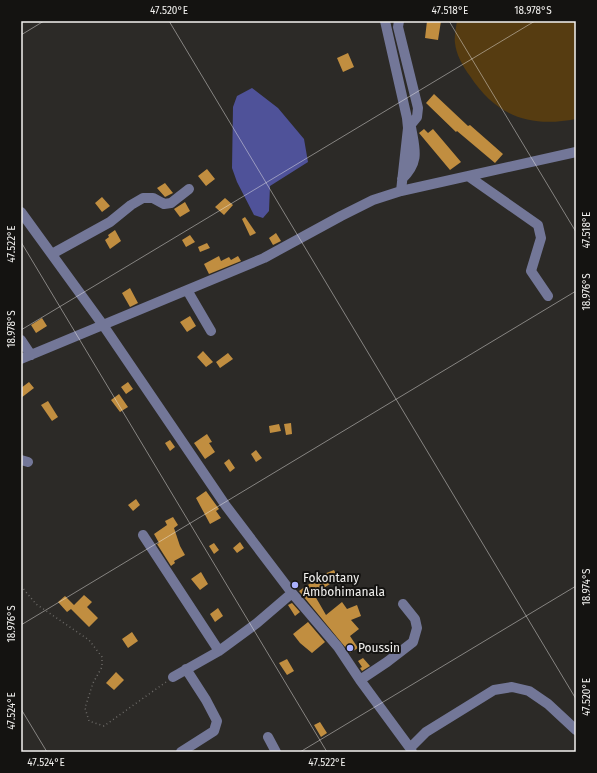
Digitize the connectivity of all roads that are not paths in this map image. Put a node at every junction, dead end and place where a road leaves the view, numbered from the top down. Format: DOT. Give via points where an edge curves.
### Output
graph roads {
  1 [pos="385,21"];
  2 [pos="399,21"];
  3 [pos="409,124"];
  4 [pos="576,152"];
  5 [pos="468,176"];
  6 [pos="189,189"];
  7 [pos="401,191"];
  8 [pos="21,212"];
  9 [pos="52,254"];
  10 [pos="187,290"];
  11 [pos="548,296"];
  12 [pos="103,325"];
  13 [pos="211,331"];
  14 [pos="21,340"];
  15 [pos="31,354"];
  16 [pos="21,359"];
  17 [pos="143,535"];
  18 [pos="292,593"];
  19 [pos="402,604"];
  20 [pos="219,651"];
  21 [pos="186,670"];
  22 [pos="173,678"];
  23 [pos="360,680"];
  24 [pos="576,730"];
  25 [pos="268,737"];
  26 [pos="411,750"];
  27 [pos="181,752"];
  28 [pos="276,752"];
  1 -- 3 [label="street"];
  2 -- 3 [label="street" via="398,27 418,108 417,117"];
  3 -- 7 [label="street"];
  4 -- 5 [label="street"];
  5 -- 7 [label="street"];
  5 -- 11 [label="street" via="538,226 541,238 531,271"];
  6 -- 9 [label="street" via="171,203 164,204 153,198 143,198 110,222"];
  7 -- 10 [label="street" via="373,200 264,258"];
  8 -- 9 [label="street"];
  9 -- 12 [label="street"];
  10 -- 12 [label="street"];
  10 -- 13 [label="street"];
  12 -- 15 [label="street"];
  12 -- 18 [label="street" via="226,506"];
  14 -- 15 [label="street"];
  15 -- 16 [label="street"];
  17 -- 20 [label="street"];
  18 -- 20 [label="street"];
  18 -- 23 [label="street" via="338,647"];
  19 -- 23 [label="street" via="416,619 417,628 413,642"];
  20 -- 21 [label="street"];
  21 -- 22 [label="street"];
  21 -- 27 [label="street" via="217,721 214,731"];
  23 -- 26 [label="street"];
  24 -- 26 [label="street" via="529,691 512,687 494,690 426,732"];
  25 -- 28 [label="street"];
}
